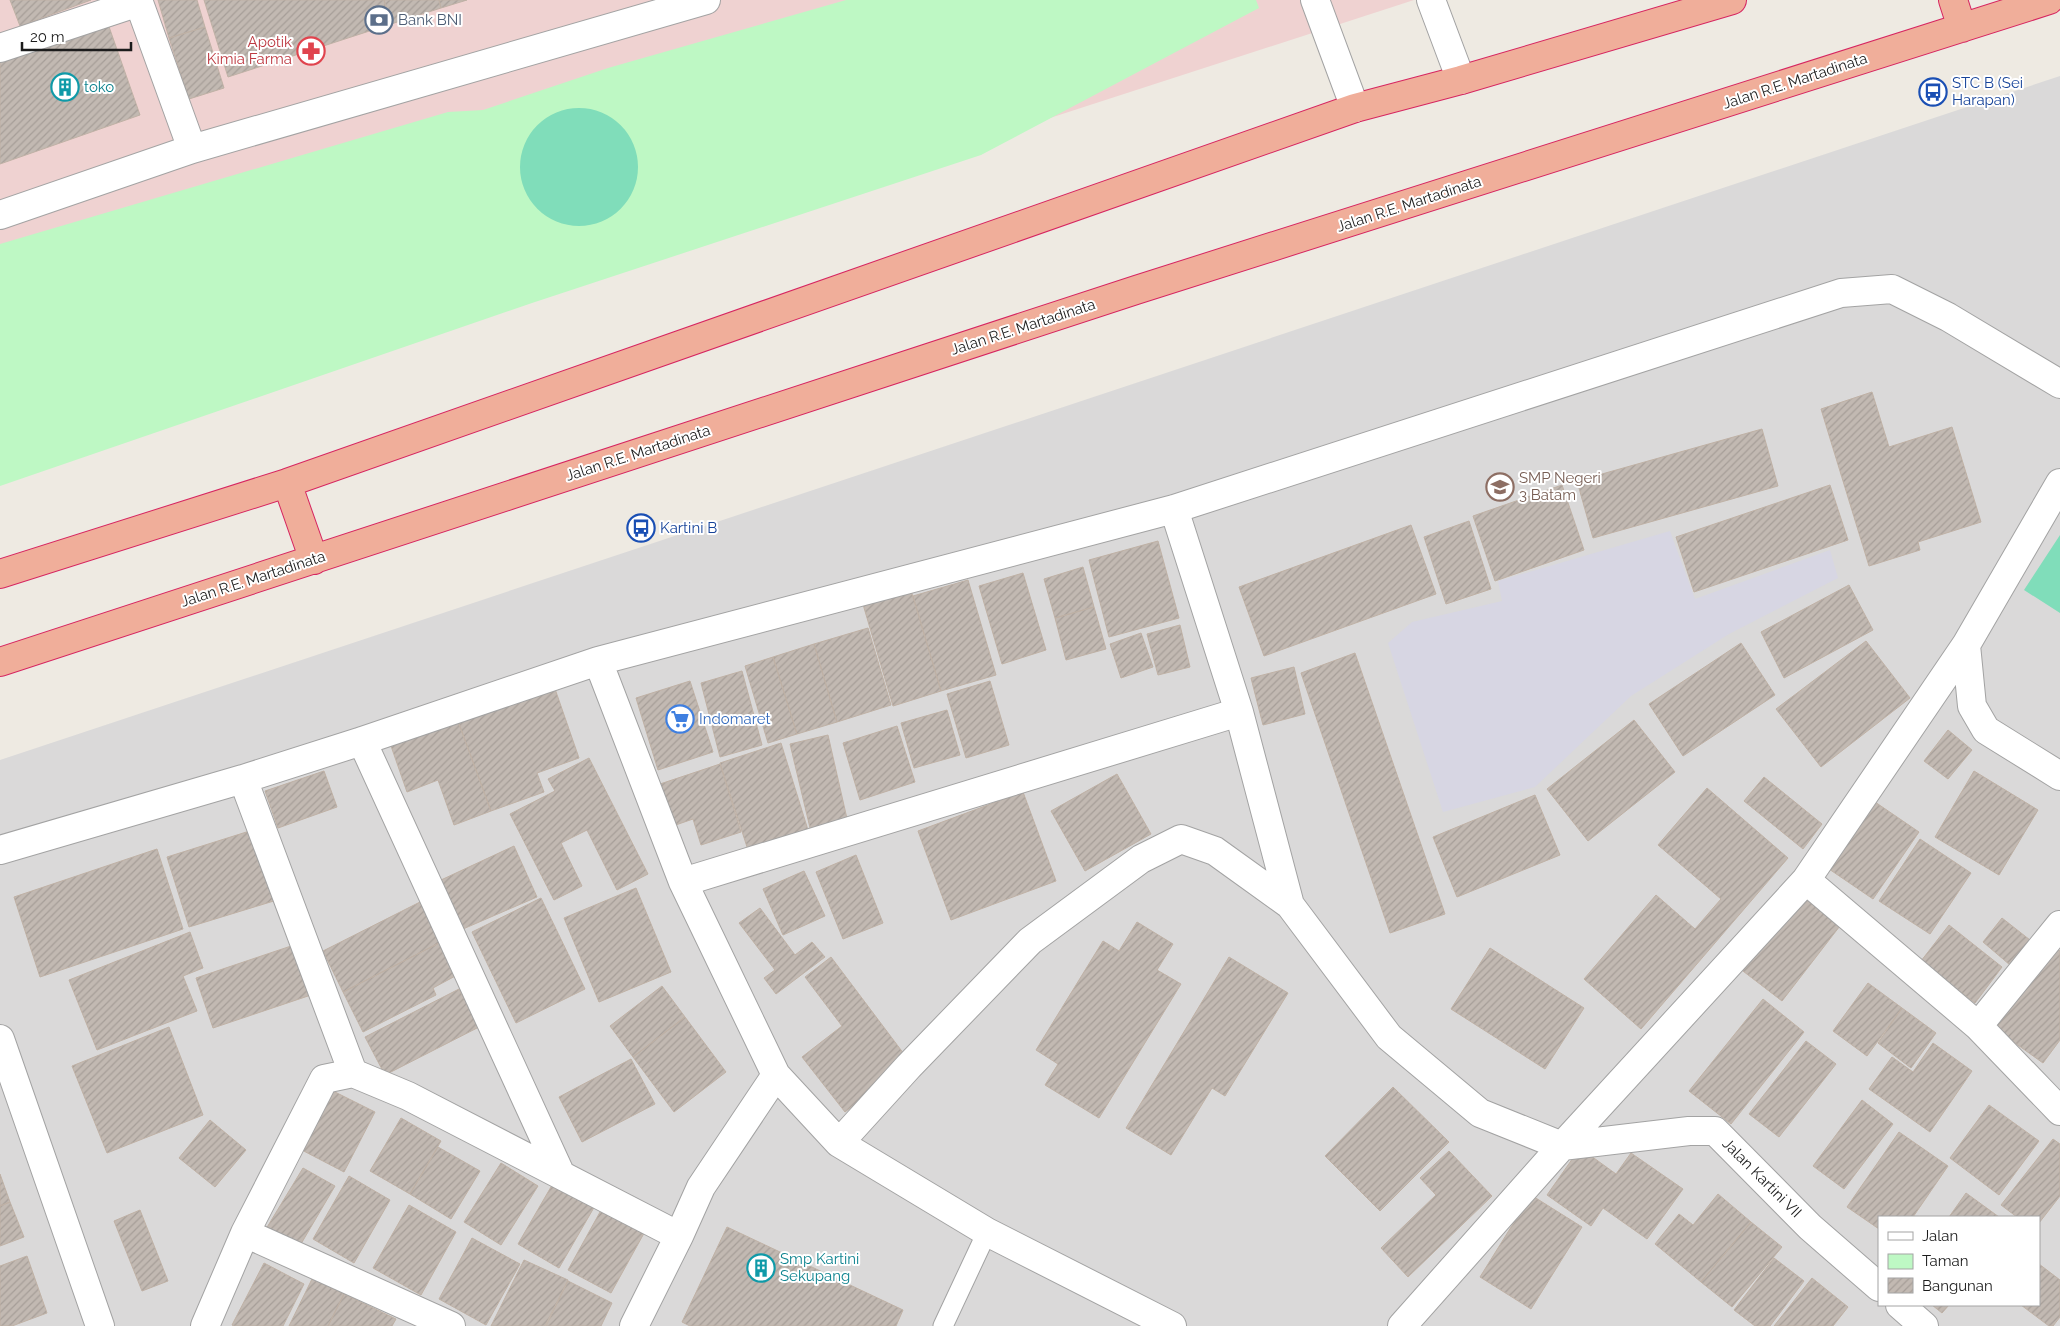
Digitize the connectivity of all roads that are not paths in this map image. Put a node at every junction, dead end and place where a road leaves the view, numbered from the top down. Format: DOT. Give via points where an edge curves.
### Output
graph roads {
  1 [pos="706,0"];
  2 [pos="1316,0"];
  3 [pos="1431,0"];
  4 [pos="1732,0"];
  5 [pos="1953,0"];
  6 [pos="2049,0"];
  7 [pos="139,1"];
  8 [pos="1962,28"];
  9 [pos="0,48"];
  10 [pos="1461,80"];
  11 [pos="1355,108"];
  12 [pos="192,149"];
  13 [pos="0,214"];
  14 [pos="2060,384"];
  15 [pos="287,483"];
  16 [pos="2060,483"];
  17 [pos="1174,509"];
  18 [pos="314,560"];
  19 [pos="0,574"];
  20 [pos="1966,645"];
  21 [pos="598,661"];
  22 [pos="0,662"];
  23 [pos="1239,712"];
  24 [pos="362,741"];
  25 [pos="2060,776"];
  26 [pos="243,779"];
  27 [pos="0,850"];
  28 [pos="1806,880"];
  29 [pos="683,882"];
  30 [pos="1290,905"];
  31 [pos="2060,925"];
  32 [pos="1978,1026"];
  33 [pos="0,1038"];
  34 [pos="353,1073"];
  35 [pos="776,1075"];
  36 [pos="2060,1111"];
  37 [pos="839,1143"];
  38 [pos="1562,1146"];
  39 [pos="561,1175"];
  40 [pos="987,1232"];
  41 [pos="245,1234"];
  42 [pos="679,1236"];
  43 [pos="1878,1286"];
  44 [pos="1901,1306"];
  45 [pos="100,1326"];
  46 [pos="205,1326"];
  47 [pos="451,1326"];
  48 [pos="634,1326"];
  49 [pos="943,1326"];
  50 [pos="1172,1326"];
  51 [pos="1402,1326"];
  52 [pos="1924,1326"];
  1 -- 12 [label="street"];
  2 -- 11 [label="street"];
  3 -- 10 [label="street"];
  4 -- 10 [label="highway"];
  5 -- 8 [label="highway"];
  6 -- 8 [label="highway, Jalan R.E. Martadinata"];
  7 -- 9 [label="street"];
  7 -- 12 [label="street"];
  8 -- 18 [label="highway, Jalan R.E. Martadinata" via="1136,290"];
  10 -- 11 [label="highway"];
  11 -- 15 [label="highway"];
  12 -- 13 [label="street"];
  14 -- 17 [label="street" via="1948,317 1892,289 1841,293"];
  15 -- 18 [label="highway"];
  15 -- 19 [label="highway"];
  16 -- 20 [label="street"];
  17 -- 21 [label="street"];
  17 -- 23 [label="street"];
  18 -- 22 [label="highway, Jalan R.E. Martadinata"];
  20 -- 25 [label="street" via="1972,706 1986,730"];
  20 -- 28 [label="street"];
  21 -- 24 [label="street"];
  21 -- 29 [label="street"];
  23 -- 29 [label="street"];
  23 -- 30 [label="street"];
  24 -- 26 [label="street"];
  24 -- 39 [label="street"];
  26 -- 27 [label="street"];
  26 -- 34 [label="street"];
  28 -- 32 [label="street"];
  28 -- 38 [label="street"];
  29 -- 35 [label="street"];
  30 -- 37 [label="street" via="1215,852 1180,839 1141,859 1030,941"];
  30 -- 38 [label="street" via="1389,1037 1480,1113"];
  31 -- 32 [label="street"];
  32 -- 36 [label="street"];
  33 -- 45 [label="street"];
  34 -- 39 [label="street" via="408,1096"];
  34 -- 41 [label="street" via="324,1079"];
  35 -- 37 [label="street"];
  35 -- 42 [label="street" via="700,1187"];
  37 -- 40 [label="street"];
  38 -- 43 [label="street, Jalan Kartini VII" via="1689,1131 1715,1131 1810,1227"];
  38 -- 51 [label="street"];
  39 -- 42 [label="street"];
  40 -- 49 [label="lane"];
  40 -- 50 [label="street"];
  41 -- 46 [label="street"];
  41 -- 47 [label="street"];
  42 -- 48 [label="street"];
  44 -- 52 [label="street"];
}
